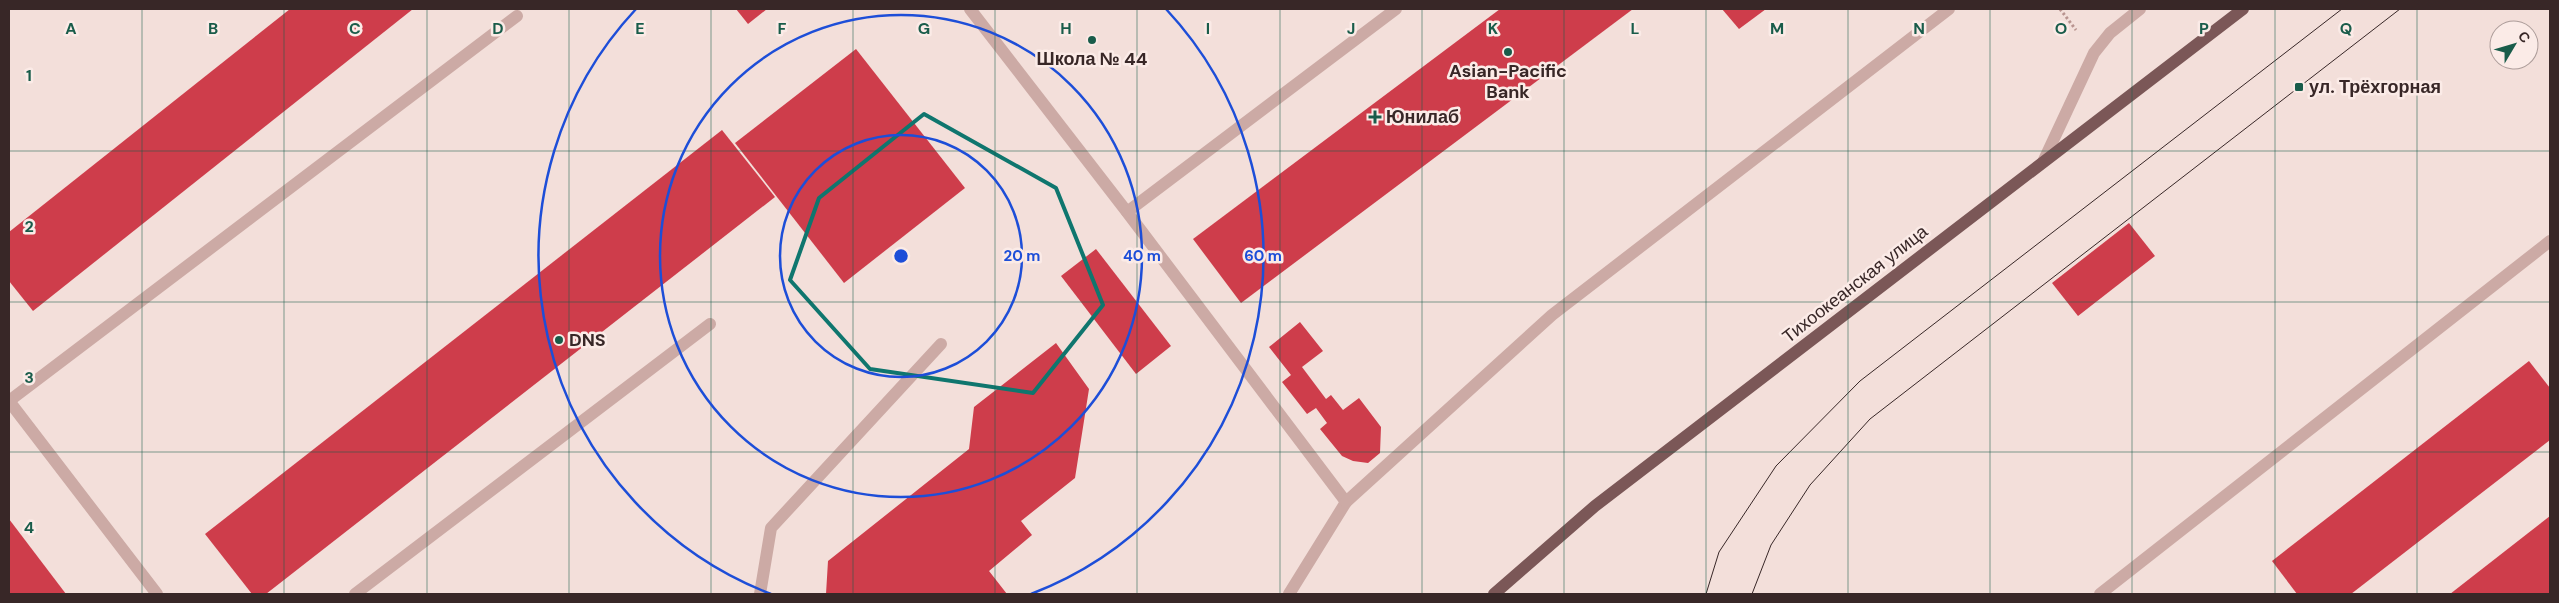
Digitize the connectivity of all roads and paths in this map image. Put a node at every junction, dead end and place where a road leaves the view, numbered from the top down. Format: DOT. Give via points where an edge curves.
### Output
graph roads {
  1 [pos="970,9"];
  2 [pos="1396,9"];
  3 [pos="1948,9"];
  4 [pos="2060,9"];
  5 [pos="2140,9"];
  6 [pos="2243,9"];
  7 [pos="517,16"];
  8 [pos="2078,32"];
  9 [pos="2043,162"];
  10 [pos="1128,212"];
  11 [pos="2550,241"];
  12 [pos="710,324"];
  13 [pos="941,344"];
  14 [pos="9,401"];
  15 [pos="1346,502"];
  16 [pos="157,594"];
  17 [pos="355,594"];
  18 [pos="760,594"];
  19 [pos="1289,594"];
  20 [pos="1494,594"];
  21 [pos="2100,594"];
  1 -- 10 [label="street"];
  2 -- 10 [label="street"];
  3 -- 15 [label="street" via="1552,315"];
  4 -- 8 [label="path"];
  5 -- 9 [label="street" via="2110,33 2094,53"];
  6 -- 9 [label="main road, Тихоокеанская улица"];
  7 -- 14 [label="street"];
  9 -- 20 [label="main road, Тихоокеанская улица" via="1594,506"];
  10 -- 15 [label="street"];
  11 -- 21 [label="street"];
  12 -- 17 [label="street"];
  13 -- 18 [label="street" via="770,528"];
  14 -- 16 [label="street"];
  15 -- 19 [label="street"];
}
